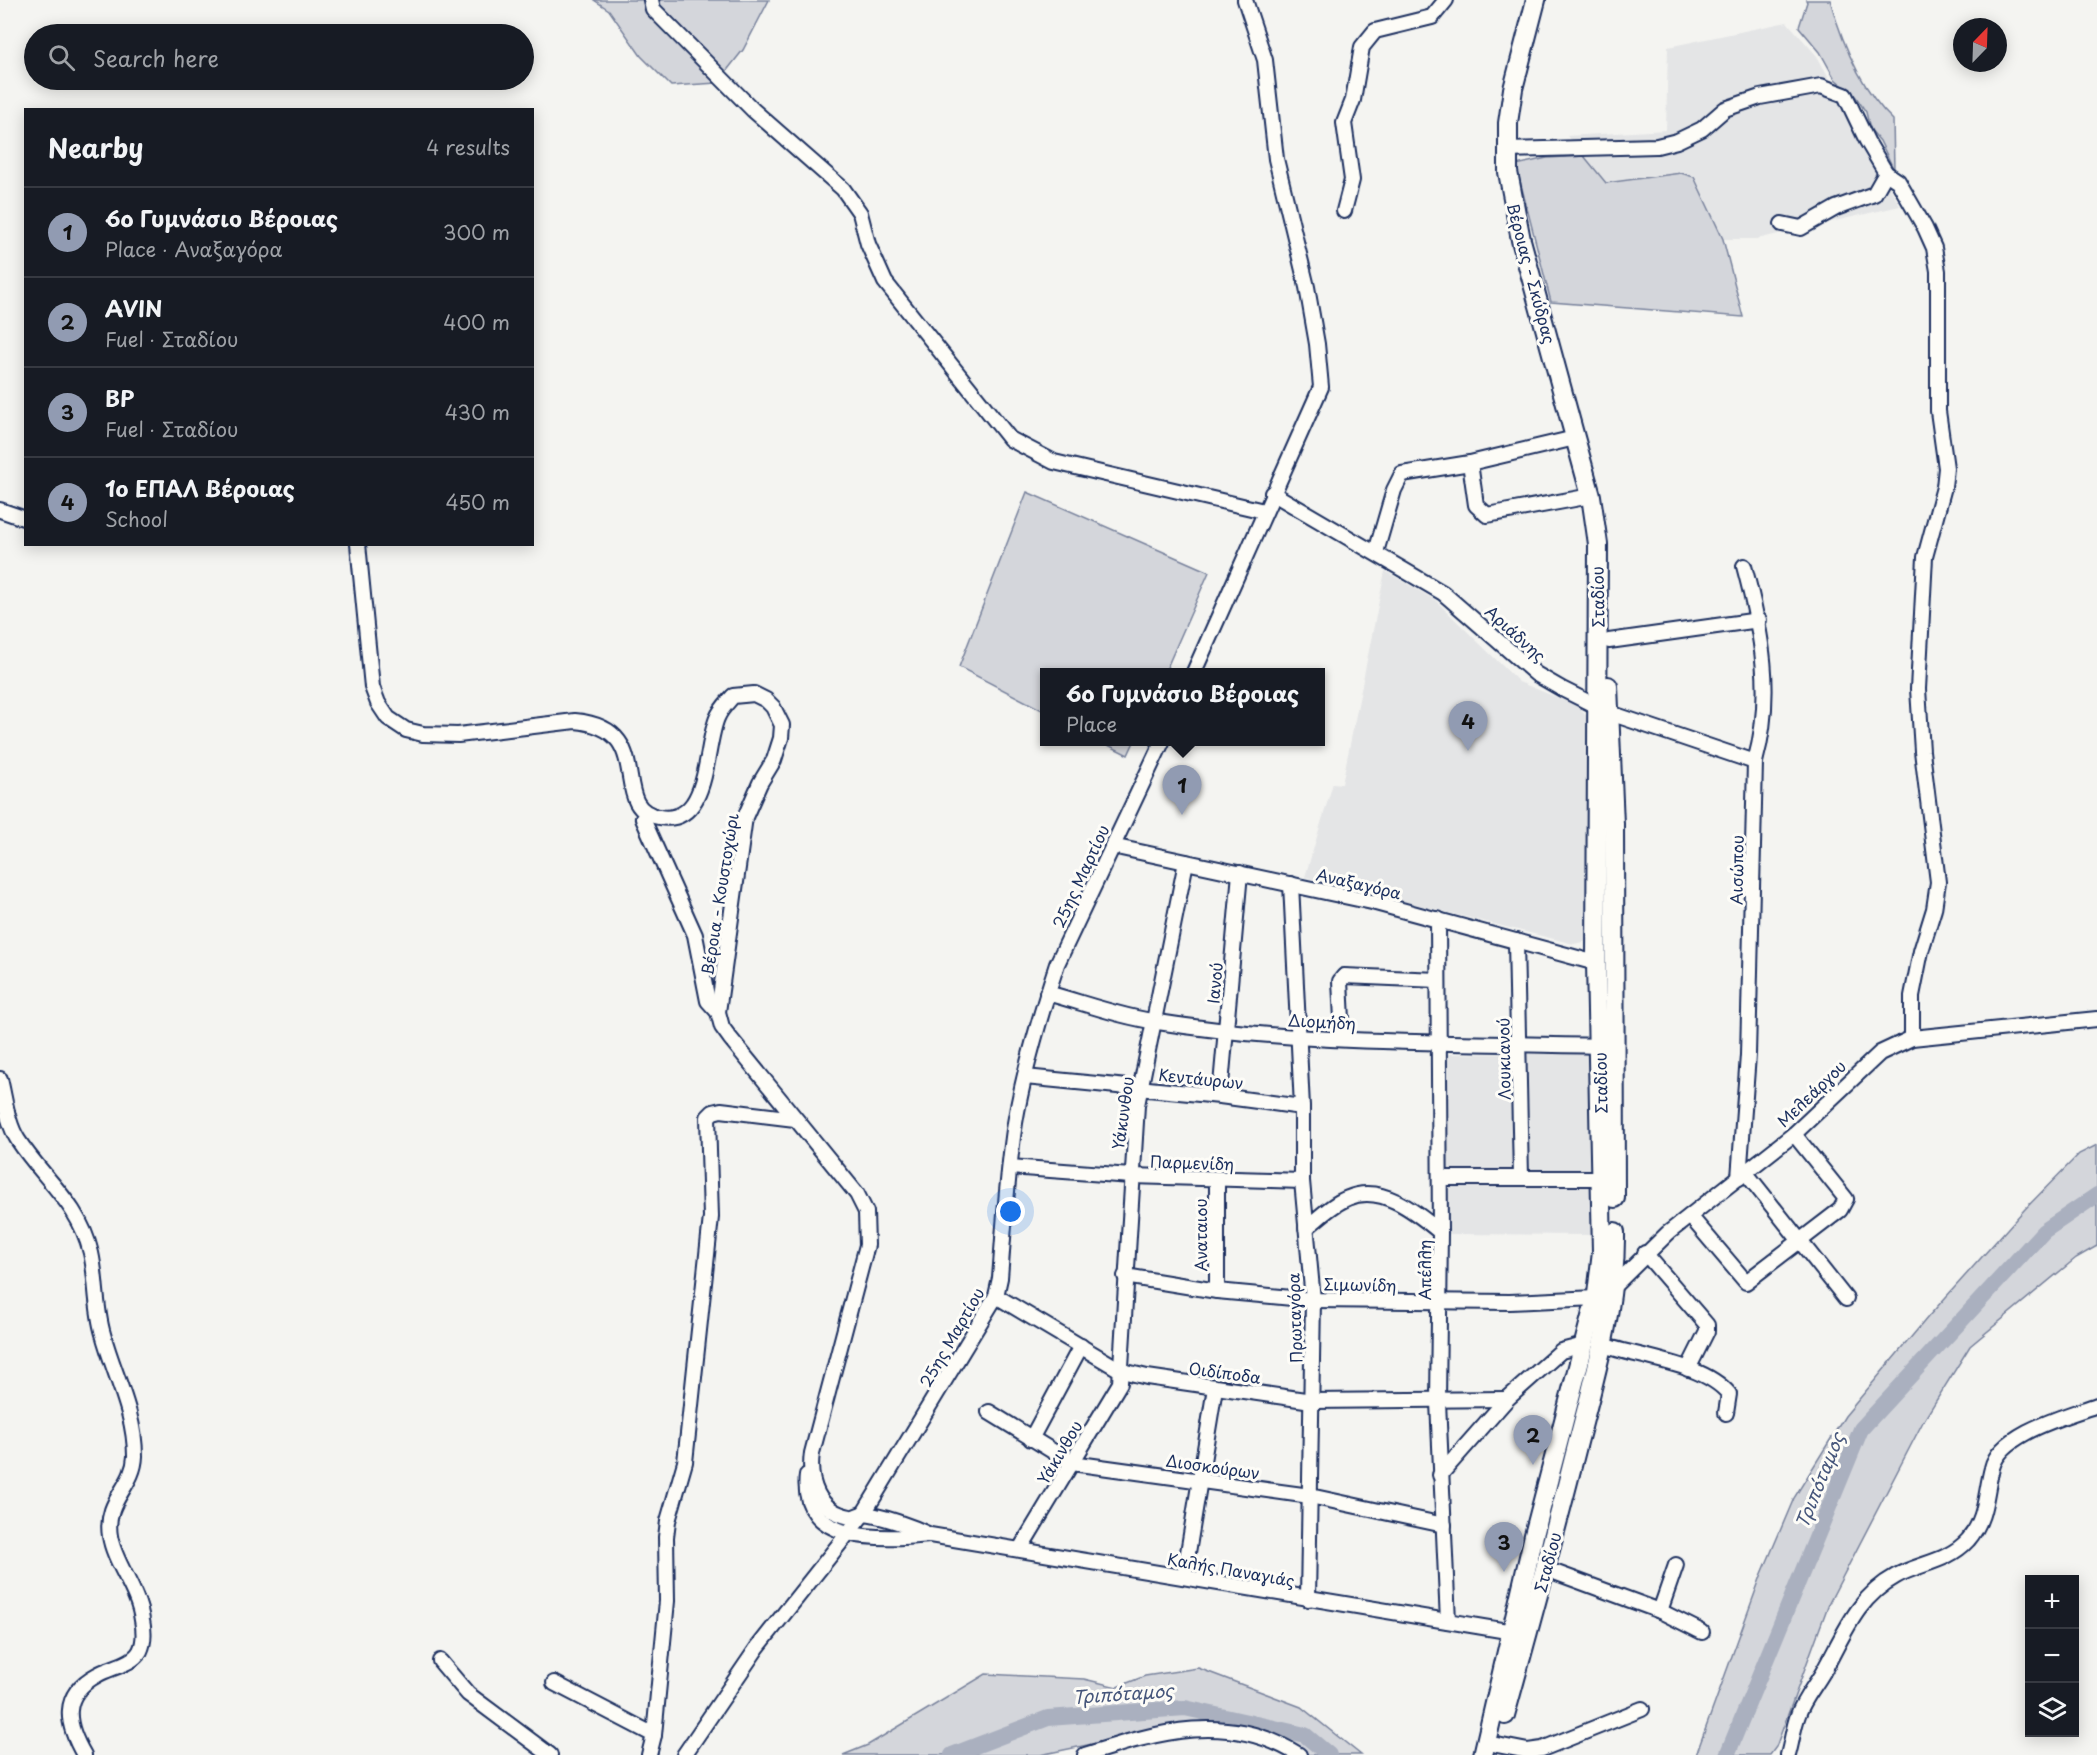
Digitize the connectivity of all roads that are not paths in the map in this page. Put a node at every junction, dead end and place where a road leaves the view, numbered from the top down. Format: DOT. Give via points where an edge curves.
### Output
graph roads {
  1 [pos="651,0"];
  2 [pos="1245,0"];
  3 [pos="1446,0"];
  4 [pos="1536,0"];
  5 [pos="1507,150"];
  6 [pos="1886,173"];
  7 [pos="1344,211"];
  8 [pos="1782,224"];
  9 [pos="1575,438"];
  10 [pos="1470,463"];
  11 [pos="1272,493"];
  12 [pos="1591,496"];
  13 [pos="0,510"];
  14 [pos="1264,511"];
  15 [pos="24,518"];
  16 [pos="1598,544"];
  17 [pos="358,546"];
  18 [pos="1376,552"];
  19 [pos="1744,566"];
  20 [pos="1759,620"];
  21 [pos="1609,641"];
  22 [pos="1196,668"];
  23 [pos="1603,710"];
  24 [pos="1160,746"];
  25 [pos="1755,762"];
  26 [pos="649,814"];
  27 [pos="1112,846"];
  28 [pos="1186,862"];
  29 [pos="1240,873"];
  30 [pos="1291,884"];
  31 [pos="1438,919"];
  32 [pos="1516,941"];
  33 [pos="1596,963"];
  34 [pos="1438,980"];
  35 [pos="1047,993"];
  36 [pos="718,1012"];
  37 [pos="2097,1019"];
  38 [pos="1155,1022"];
  39 [pos="1227,1031"];
  40 [pos="1298,1037"];
  41 [pos="1912,1038"];
  42 [pos="1343,1039"];
  43 [pos="1440,1044"];
  44 [pos="1519,1044"];
  45 [pos="1599,1046"];
  46 [pos="1024,1077"];
  47 [pos="0,1079"];
  48 [pos="1141,1088"];
  49 [pos="1220,1096"];
  50 [pos="1302,1107"];
  51 [pos="795,1119"];
  52 [pos="1794,1134"];
  53 [pos="1010,1167"];
  54 [pos="1743,1175"];
  55 [pos="1131,1176"];
  56 [pos="1521,1177"];
  57 [pos="1440,1178"];
  58 [pos="1602,1178"];
  59 [pos="1217,1179"];
  60 [pos="1302,1181"];
  61 [pos="1690,1216"];
  62 [pos="1306,1228"];
  63 [pos="1440,1232"];
  64 [pos="1798,1242"];
  65 [pos="1646,1253"];
  66 [pos="1125,1276"];
  67 [pos="1613,1287"];
  68 [pos="1217,1291"];
  69 [pos="996,1296"];
  70 [pos="1596,1298"];
  71 [pos="1846,1299"];
  72 [pos="1312,1300"];
  73 [pos="1440,1301"];
  74 [pos="1584,1345"];
  75 [pos="1603,1345"];
  76 [pos="1081,1346"];
  77 [pos="1688,1369"];
  78 [pos="1122,1371"];
  79 [pos="1215,1388"];
  80 [pos="1507,1399"];
  81 [pos="1312,1401"];
  82 [pos="1438,1402"];
  83 [pos="2097,1405"];
  84 [pos="989,1412"];
  85 [pos="1726,1413"];
  86 [pos="1031,1439"];
  87 [pos="1072,1463"];
  88 [pos="810,1464"];
  89 [pos="1440,1475"];
  90 [pos="1200,1480"];
  91 [pos="1310,1496"];
  92 [pos="862,1514"];
  93 [pos="1444,1525"];
  94 [pos="848,1534"];
  95 [pos="930,1535"];
  96 [pos="1020,1549"];
  97 [pos="1676,1565"];
  98 [pos="1546,1569"];
  99 [pos="1184,1577"];
  100 [pos="1308,1599"];
  101 [pos="1660,1611"];
  102 [pos="1448,1621"];
  103 [pos="1702,1632"];
  104 [pos="1520,1633"];
  105 [pos="440,1661"];
  106 [pos="554,1683"];
  107 [pos="1642,1709"];
  108 [pos="654,1735"];
  109 [pos="1491,1752"];
  110 [pos="84,1755"];
  111 [pos="550,1755"];
  112 [pos="649,1755"];
  113 [pos="684,1755"];
  114 [pos="1085,1755"];
  115 [pos="1299,1755"];
  116 [pos="1788,1755"];
  1 -- 14 [label="street" via="653,9 702,61 843,189 860,213 868,244 885,282 1010,439 1054,462"];
  2 -- 11 [label="street" via="1265,60 1276,159 1307,287 1321,387"];
  3 -- 7 [label="street" via="1432,17 1375,32 1362,46 1353,100 1344,123 1352,180"];
  4 -- 5 [label="main road, Βέροιας - Σκύδρας" via="1513,89"];
  5 -- 6 [label="street" via="1657,146 1702,129 1725,109 1760,97 1821,86 1845,95"];
  5 -- 9 [label="main road, Βέροιας - Σκύδρας" via="1510,192 1521,240"];
  6 -- 8 [label="street" via="1874,194 1836,208 1801,228"];
  6 -- 41 [label="street" via="1898,181 1935,248 1938,411 1946,468 1925,557 1918,689 1938,882 1912,996"];
  9 -- 10 [label="street"];
  9 -- 12 [label="main road, Βέροιας - Σκύδρας"];
  10 -- 12 [label="street" via="1476,505 1487,515"];
  10 -- 18 [label="street" via="1401,476"];
  11 -- 14 [label="street"];
  11 -- 18 [label="street, Αριάδνης"];
  12 -- 16 [label="main road, Βέροιας - Σκύδρας"];
  13 -- 15 [label="street"];
  14 -- 22 [label="street"];
  16 -- 21 [label="main road, Σταδίου" via="1605,557"];
  16 -- 23 [label="main road, Σταδίου"];
  17 -- 26 [label="street" via="372,687 388,718 406,730 458,735 575,721 592,723 620,741 638,806"];
  18 -- 23 [label="street, Αριάδνης" via="1443,593 1536,674"];
  19 -- 20 [label="street, Αισώπου"];
  20 -- 21 [label="street"];
  20 -- 25 [label="street, Αισώπου" via="1767,705"];
  21 -- 23 [label="main road, Σταδίου"];
  23 -- 25 [label="street, Αριάδνης"];
  23 -- 33 [label="main road, Σταδίου"];
  23 -- 67 [label="main road, Σταδίου" via="1614,824"];
  24 -- 27 [label="street, 25ης Μαρτίου"];
  25 -- 54 [label="street, Αισώπου"];
  26 -- 36 [label="street" via="643,819 695,935 708,1001"];
  26 -- 36 [label="street, Βέροια - Κουστοχώρι" via="675,818 689,810 700,786 717,716 734,696 754,694 773,707 782,725 781,738 745,817"];
  27 -- 28 [label="street, Αναξαγόρα"];
  27 -- 35 [label="street, 25ης Μαρτίου"];
  28 -- 29 [label="street, Αναξαγόρα"];
  28 -- 38 [label="street, Υάκυνθου"];
  29 -- 30 [label="street, Αναξαγόρα"];
  29 -- 39 [label="street, Ιανού"];
  30 -- 31 [label="street, Αναξαγόρα"];
  30 -- 40 [label="street, Πρωταγόρα"];
  31 -- 32 [label="street, Αναξαγόρα"];
  31 -- 34 [label="street, Απέλλη"];
  32 -- 33 [label="street, Αναξαγόρα"];
  32 -- 44 [label="street, Λουκιανού"];
  33 -- 45 [label="main road, Σταδίου"];
  34 -- 42 [label="street" via="1344,976 1340,981"];
  34 -- 43 [label="street, Απέλλη"];
  35 -- 38 [label="street, Διομήδη"];
  35 -- 46 [label="street, 25ης Μαρτίου"];
  36 -- 51 [label="street" via="722,1027"];
  37 -- 41 [label="street, Μελεάργου"];
  38 -- 39 [label="street, Διομήδη"];
  38 -- 48 [label="street, Υάκυνθου"];
  39 -- 40 [label="street, Διομήδη"];
  39 -- 49 [label="street, Ιανού"];
  40 -- 42 [label="street, Διομήδη"];
  40 -- 50 [label="street, Πρωταγόρα"];
  41 -- 52 [label="street, Μελεάργου" via="1869,1061"];
  42 -- 43 [label="street, Διομήδη"];
  43 -- 44 [label="street, Διομήδη"];
  43 -- 57 [label="street, Απέλλη"];
  44 -- 45 [label="street, Διομήδη"];
  44 -- 56 [label="street, Λουκιανού"];
  45 -- 58 [label="main road, Σταδίου"];
  46 -- 48 [label="street, Κεντάυρων"];
  46 -- 53 [label="street, 25ης Μαρτίου"];
  47 -- 110 [label="street" via="18,1139 81,1222 91,1254 103,1335 129,1409 135,1457 128,1482 113,1503 109,1520 110,1537 133,1586 144,1637 140,1651 132,1659 96,1675 72,1702 67,1712 69,1724"];
  48 -- 49 [label="street, Κεντάυρων"];
  48 -- 55 [label="street, Υάκυνθου"];
  49 -- 50 [label="street, Κεντάυρων"];
  50 -- 60 [label="street, Πρωταγόρα"];
  51 -- 88 [label="street" via="863,1203 868,1222 867,1245"];
  51 -- 108 [label="street" via="721,1110 708,1117 711,1217 685,1462 666,1537 667,1601"];
  52 -- 54 [label="street, Μελεάργου"];
  52 -- 64 [label="street" via="1846,1199 1840,1210"];
  53 -- 55 [label="street, Παρμενίδη"];
  53 -- 69 [label="street, 25ης Μαρτίου"];
  54 -- 61 [label="street, Μελεάργου"];
  54 -- 64 [label="street"];
  55 -- 59 [label="street, Παρμενίδη"];
  55 -- 66 [label="street, Υάκυνθου"];
  56 -- 57 [label="street"];
  56 -- 58 [label="street"];
  57 -- 63 [label="street, Απέλλη"];
  58 -- 70 [label="main road, Σταδίου" via="1602,1252"];
  59 -- 60 [label="street, Παρμενίδη"];
  59 -- 68 [label="street, Αναταιου"];
  60 -- 62 [label="street, Πρωταγόρα"];
  61 -- 64 [label="street" via="1746,1282"];
  61 -- 65 [label="street, Μελεάργου"];
  62 -- 63 [label="street" via="1348,1197 1362,1195 1400,1203"];
  62 -- 72 [label="street, Πρωταγόρα"];
  63 -- 73 [label="street, Απέλλη"];
  64 -- 71 [label="street"];
  65 -- 67 [label="street, Μελεάργου"];
  65 -- 77 [label="street" via="1707,1325"];
  66 -- 68 [label="street, Σιμωνίδη"];
  66 -- 78 [label="street, Υάκυνθου"];
  67 -- 70 [label="street, Μελεάργου"];
  67 -- 75 [label="main road, Σταδίου"];
  68 -- 72 [label="street, Σιμωνίδη"];
  69 -- 76 [label="street, Οιδίποδα"];
  69 -- 92 [label="street, 25ης Μαρτίου"];
  70 -- 73 [label="street, Σιμωνίδη"];
  70 -- 74 [label="main road, Σταδίου"];
  72 -- 73 [label="street, Σιμωνίδη"];
  72 -- 81 [label="street, Πρωταγόρα"];
  73 -- 82 [label="street, Απέλλη"];
  74 -- 80 [label="street" via="1561,1352"];
  74 -- 104 [label="main road, Σταδίου" via="1534,1535"];
  75 -- 77 [label="street"];
  75 -- 98 [label="main road, Σταδίου"];
  76 -- 78 [label="street, Οιδίποδα"];
  76 -- 86 [label="street"];
  77 -- 85 [label="street" via="1724,1388 1729,1394"];
  78 -- 79 [label="street, Οιδίποδα"];
  78 -- 87 [label="street, Υάκινθου" via="1120,1383"];
  79 -- 81 [label="street, Οιδίποδα"];
  79 -- 90 [label="street"];
  80 -- 82 [label="street, Οιδίποδα"];
  80 -- 89 [label="street"];
  81 -- 82 [label="street, Οιδίποδα"];
  81 -- 91 [label="street, Πρωταγόρα"];
  82 -- 89 [label="street, Απέλλη"];
  83 -- 116 [label="street" via="2059,1417 1998,1452 1985,1509 1970,1538 1956,1552 1896,1576 1869,1596 1855,1612 1798,1715"];
  84 -- 86 [label="street, Διοσκούρων"];
  86 -- 87 [label="street, Διοσκούρων"];
  87 -- 90 [label="street, Διοσκούρων"];
  87 -- 96 [label="street, Υάκινθου"];
  88 -- 92 [label="street" via="812,1483 824,1504 848,1517"];
  88 -- 94 [label="street" via="806,1491 811,1506 830,1527"];
  89 -- 93 [label="street, Απέλλη"];
  90 -- 91 [label="street, Διοσκούρων"];
  90 -- 99 [label="street"];
  91 -- 93 [label="street, Διοσκούρων"];
  91 -- 100 [label="street, Πρωταγόρα"];
  92 -- 94 [label="street, 25ης Μαρτίου"];
  92 -- 95 [label="street, Καλής Παναγιάς"];
  93 -- 102 [label="street, Απέλλη"];
  94 -- 95 [label="street, Καλής Παναγιάς"];
  94 -- 113 [label="street, 25ης Μαρτίου" via="756,1648"];
  95 -- 96 [label="street, Καλής Παναγιάς"];
  96 -- 99 [label="street, Καλής Παναγιάς"];
  97 -- 101 [label="street"];
  98 -- 101 [label="street"];
  98 -- 104 [label="main road, Σταδίου"];
  99 -- 100 [label="street, Καλής Παναγιάς"];
  100 -- 102 [label="street, Καλής Παναγιάς"];
  101 -- 103 [label="street"];
  102 -- 104 [label="street, Καλής Παναγιάς"];
  104 -- 109 [label="main road, Σταδίου"];
  105 -- 111 [label="street" via="481,1705"];
  106 -- 108 [label="street"];
  107 -- 109 [label="street" via="1542,1749"];
  108 -- 112 [label="street"];
  114 -- 115 [label="street" via="1158,1733 1196,1728 1255,1736"];
}
